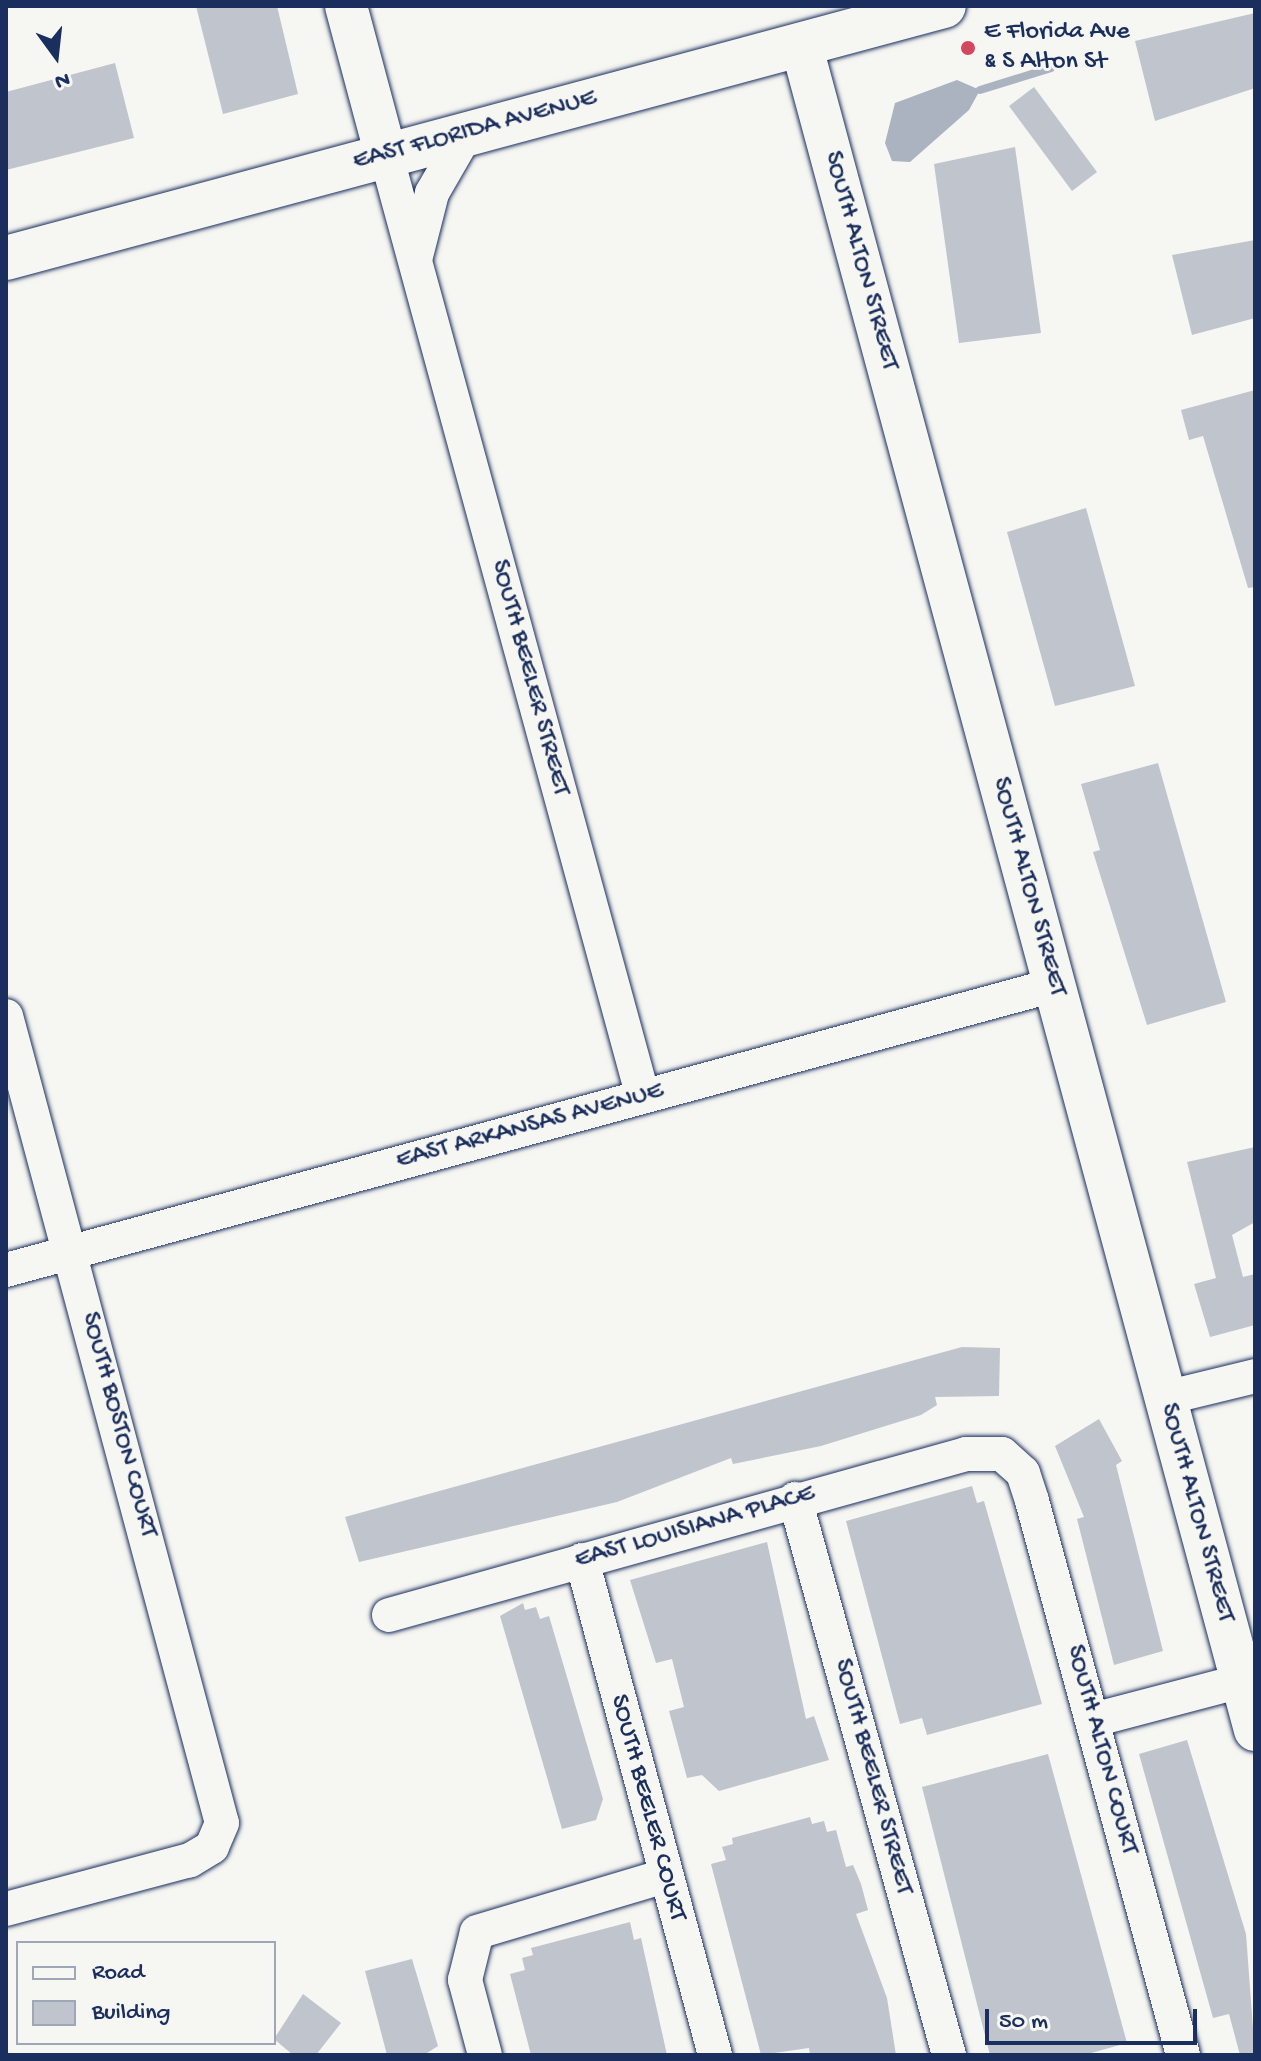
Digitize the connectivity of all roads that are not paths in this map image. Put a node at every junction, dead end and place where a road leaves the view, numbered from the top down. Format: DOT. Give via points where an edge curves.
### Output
graph roads {
  1 [pos="346,6"];
  2 [pos="944,6"];
  3 [pos="801,44"];
  4 [pos="466,134"];
  5 [pos="386,155"];
  6 [pos="6,258"];
  7 [pos="415,260"];
  8 [pos="1054,985"];
  9 [pos="6,1016"];
  10 [pos="643,1097"];
  11 [pos="71,1252"];
  12 [pos="6,1270"];
  13 [pos="1255,1376"];
  14 [pos="1165,1398"];
  15 [pos="1002,1454"];
  16 [pos="795,1499"];
  17 [pos="582,1560"];
  18 [pos="389,1615"];
  19 [pos="1242,1681"];
  20 [pos="1093,1720"];
  21 [pos="1255,1730"];
  22 [pos="665,1876"];
  23 [pos="6,1909"];
  24 [pos="485,2055"];
  25 [pos="715,2055"];
  26 [pos="949,2055"];
  27 [pos="1183,2055"];
  1 -- 5 [label="street, SOUTH BEELER STREET"];
  2 -- 3 [label="main road, EAST FLORIDA AVENUE"];
  3 -- 4 [label="main road, EAST FLORIDA AVENUE"];
  3 -- 8 [label="street, SOUTH ALTON STREET"];
  4 -- 5 [label="main road, EAST FLORIDA AVENUE"];
  4 -- 7 [label="street, SOUTH BEELER STREET" via="432,193"];
  5 -- 6 [label="main road, EAST FLORIDA AVENUE"];
  5 -- 7 [label="street, SOUTH BEELER STREET"];
  7 -- 10 [label="street, SOUTH BEELER STREET"];
  8 -- 10 [label="street, EAST ARKANSAS AVENUE"];
  8 -- 14 [label="street, SOUTH ALTON STREET"];
  9 -- 11 [label="street, SOUTH BOSTON COURT"];
  10 -- 11 [label="street, EAST ARKANSAS AVENUE"];
  11 -- 12 [label="street, EAST ARKANSAS AVENUE"];
  11 -- 23 [label="street, SOUTH BOSTON COURT" via="217,1786 219,1836 190,1860"];
  13 -- 14 [label="street"];
  14 -- 19 [label="street, SOUTH ALTON STREET"];
  15 -- 16 [label="street, EAST LOUISIANA PLACE" via="966,1454"];
  15 -- 20 [label="street, SOUTH ALTON COURT" via="1023,1473"];
  16 -- 17 [label="street, EAST LOUISIANA PLACE"];
  16 -- 26 [label="street, SOUTH BEELER STREET"];
  17 -- 18 [label="street, EAST LOUISIANA PLACE"];
  17 -- 22 [label="street, SOUTH BEELER COURT"];
  19 -- 20 [label="street"];
  19 -- 21 [label="street, SOUTH ALTON STREET"];
  20 -- 27 [label="street, SOUTH ALTON COURT"];
  22 -- 24 [label="street" via="477,1932 465,1980"];
  22 -- 25 [label="street, SOUTH BEELER COURT"];
}
